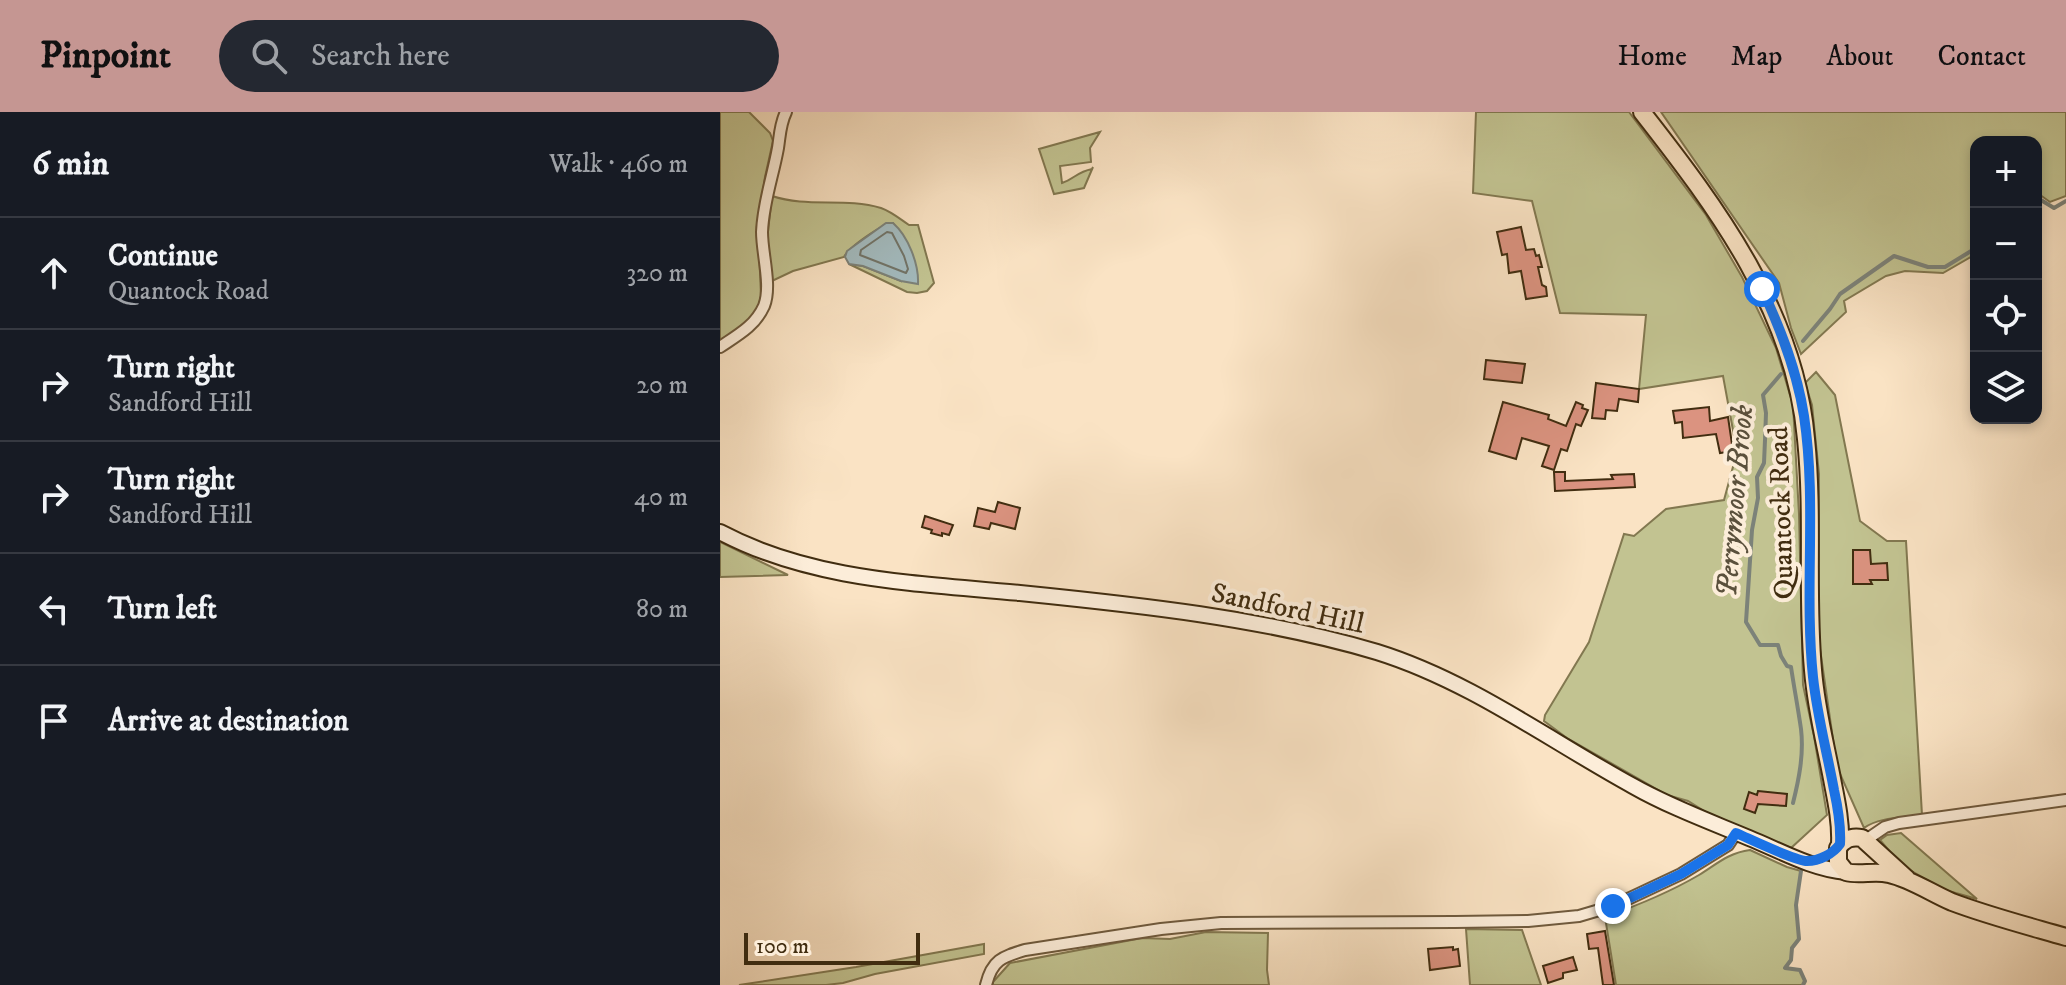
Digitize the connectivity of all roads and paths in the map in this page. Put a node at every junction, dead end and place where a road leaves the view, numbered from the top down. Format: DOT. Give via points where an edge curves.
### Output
graph roads {
  1 [pos="786,112"];
  2 [pos="1642,112"];
  3 [pos="720,347"];
  4 [pos="720,532"];
  5 [pos="2066,800"];
  6 [pos="1838,810"];
  7 [pos="1736,833"];
  8 [pos="1866,843"];
  9 [pos="1839,846"];
  10 [pos="1805,861"];
  11 [pos="1854,872"];
  12 [pos="1907,879"];
  13 [pos="2066,937"];
  14 [pos="986,985"];
  1 -- 3 [label="street" via="764,211 766,298 748,329"];
  2 -- 6 [label="main road, Quantock Road" via="1743,253 1794,370 1808,460 1813,674"];
  4 -- 7 [label="main road, Sandford Hill" via="771,555 864,577 1214,617 1380,653 1484,698 1635,787"];
  5 -- 8 [label="street" via="1899,823"];
  6 -- 8 [label="main road, Quantock Road"];
  6 -- 9 [label="main road, Quantock Road"];
  7 -- 10 [label="main road, Sandford Hill"];
  7 -- 14 [label="street" via="1728,845 1681,874 1579,916 1528,921 1221,923 1161,929 1004,956"];
  8 -- 9 [label="main road" via="1846,839"];
  8 -- 11 [label="main road" via="1872,863"];
  8 -- 12 [label="main road, Quantock Road"];
  9 -- 10 [label="main road" via="1824,857"];
  9 -- 11 [label="main road" via="1838,862"];
  10 -- 11 [label="main road, Sandford Hill"];
  11 -- 12 [label="main road"];
  12 -- 13 [label="main road" via="1973,910"];
}
